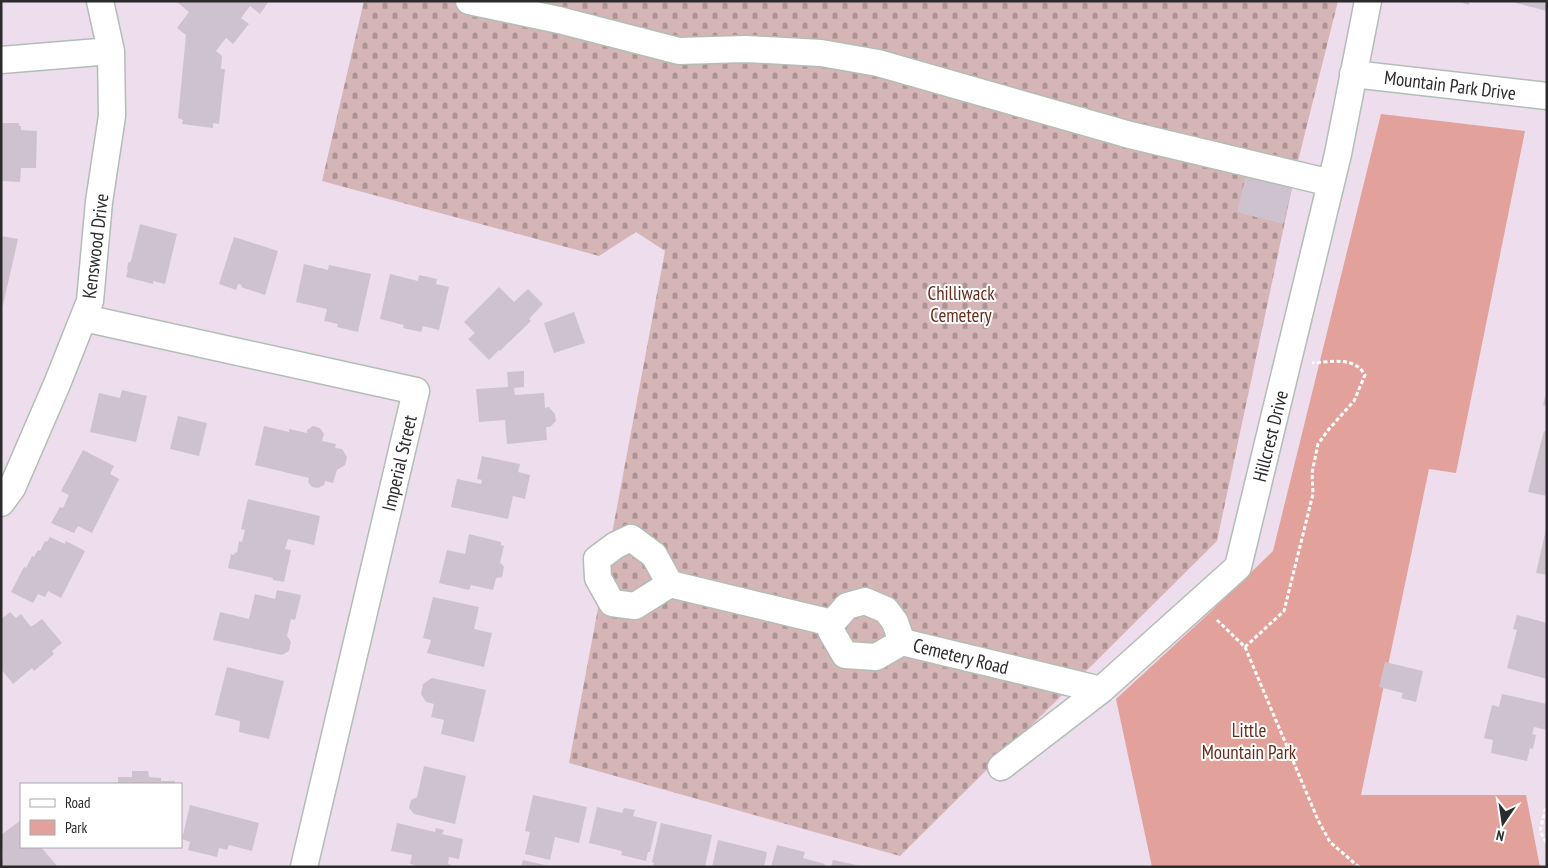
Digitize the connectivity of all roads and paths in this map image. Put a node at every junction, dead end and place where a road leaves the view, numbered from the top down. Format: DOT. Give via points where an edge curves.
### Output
graph roads {
  1 [pos="100,1"];
  2 [pos="469,1"];
  3 [pos="1368,1"];
  4 [pos="111,51"];
  5 [pos="1,60"];
  6 [pos="1353,74"];
  7 [pos="1547,96"];
  8 [pos="1331,183"];
  9 [pos="84,318"];
  10 [pos="1288,363"];
  11 [pos="1,503"];
  12 [pos="670,584"];
  13 [pos="1198,603"];
  14 [pos="832,623"];
  15 [pos="902,642"];
  16 [pos="1245,647"];
  17 [pos="1100,690"];
  18 [pos="1001,767"];
  19 [pos="1547,809"];
  20 [pos="1547,844"];
  21 [pos="304,867"];
  22 [pos="1359,867"];
  1 -- 4 [label="street, Kenswood Drive"];
  2 -- 8 [label="street" via="679,51 746,48 820,53 878,63 1130,135"];
  3 -- 6 [label="street, Hillcrest Drive"];
  4 -- 5 [label="street"];
  4 -- 9 [label="street, Kenswood Drive" via="112,116 99,202 90,302"];
  6 -- 7 [label="street, Mountain Park Drive"];
  6 -- 8 [label="street, Hillcrest Drive"];
  8 -- 10 [label="street, Hillcrest Drive"];
  9 -- 11 [label="street, Kenswood Drive" via="12,488"];
  9 -- 21 [label="street, Imperial Street" via="416,391"];
  10 -- 13 [label="street, Hillcrest Drive" via="1238,566"];
  10 -- 16 [label="path" via="1348,362 1360,366 1365,375 1354,401 1318,444 1312,473 1313,494 1284,610"];
  12 -- 14 [label="street"];
  13 -- 16 [label="path"];
  13 -- 17 [label="street, Hillcrest Drive"];
  14 -- 15 [label="street, Cemetery Road" via="831,631 845,655 876,657"];
  14 -- 15 [label="street" via="847,606 865,601 886,610 895,622"];
  15 -- 17 [label="street, Cemetery Road"];
  16 -- 22 [label="path" via="1318,820 1330,842"];
  17 -- 18 [label="street, Hillcrest Drive"];
  19 -- 20 [label="path" via="1540,831"];
}
